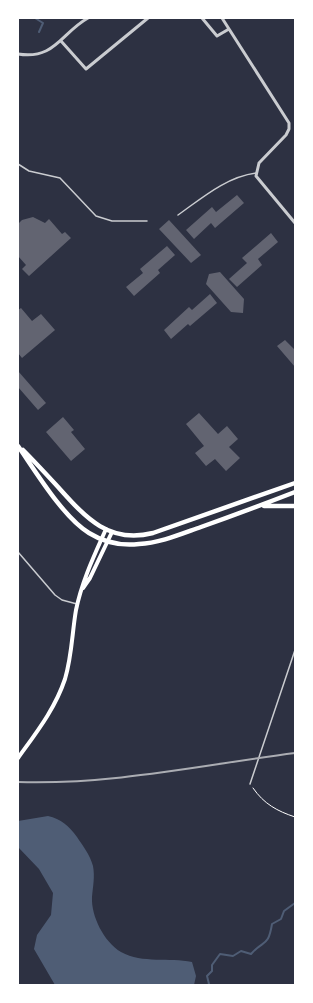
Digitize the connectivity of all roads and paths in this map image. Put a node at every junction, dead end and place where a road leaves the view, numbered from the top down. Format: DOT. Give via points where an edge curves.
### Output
graph roads {
  1 [pos="88,18"];
  2 [pos="148,18"];
  3 [pos="202,18"];
  4 [pos="222,18"];
  5 [pos="229,29"];
  6 [pos="61,40"];
  7 [pos="18,54"];
  8 [pos="18,164"];
  9 [pos="256,173"];
  10 [pos="178,215"];
  11 [pos="147,221"];
  12 [pos="295,223"];
  13 [pos="18,446"];
  14 [pos="295,483"];
  15 [pos="295,492"];
  16 [pos="295,506"];
  17 [pos="256,507"];
  18 [pos="106,529"];
  19 [pos="112,532"];
  20 [pos="101,539"];
  21 [pos="108,542"];
  22 [pos="18,552"];
  23 [pos="82,590"];
  24 [pos="77,604"];
  25 [pos="295,650"];
  26 [pos="18,758"];
  27 [pos="250,784"];
  28 [pos="295,817"];
  1 -- 6 [label="street"];
  2 -- 6 [label="street" via="86,69"];
  3 -- 5 [label="street" via="217,36"];
  4 -- 5 [label="street"];
  5 -- 9 [label="street" via="289,123 286,135 259,163"];
  6 -- 7 [label="street" via="40,54"];
  8 -- 11 [label="lane" via="29,171 60,178 89,211 101,219"];
  9 -- 10 [label="lane" via="229,181"];
  9 -- 12 [label="street" via="260,182"];
  13 -- 18 [label="main road" via="83,514"];
  13 -- 20 [label="main road" via="69,514 83,529"];
  14 -- 19 [label="main road" via="154,532 130,535"];
  15 -- 17 [label="main road"];
  16 -- 17 [label="main road"];
  17 -- 21 [label="main road" via="185,533 148,543"];
  18 -- 19 [label="main road"];
  18 -- 20 [label="main road"];
  19 -- 21 [label="main road"];
  20 -- 21 [label="main road"];
  20 -- 23 [label="main road" via="85,576"];
  21 -- 23 [label="main road"];
  22 -- 24 [label="lane" via="55,595"];
  23 -- 24 [label="main road"];
  24 -- 26 [label="main road" via="69,665 61,689 48,715"];
  25 -- 27 [label="lane"];
  27 -- 28 [label="path" via="266,804"];
}
